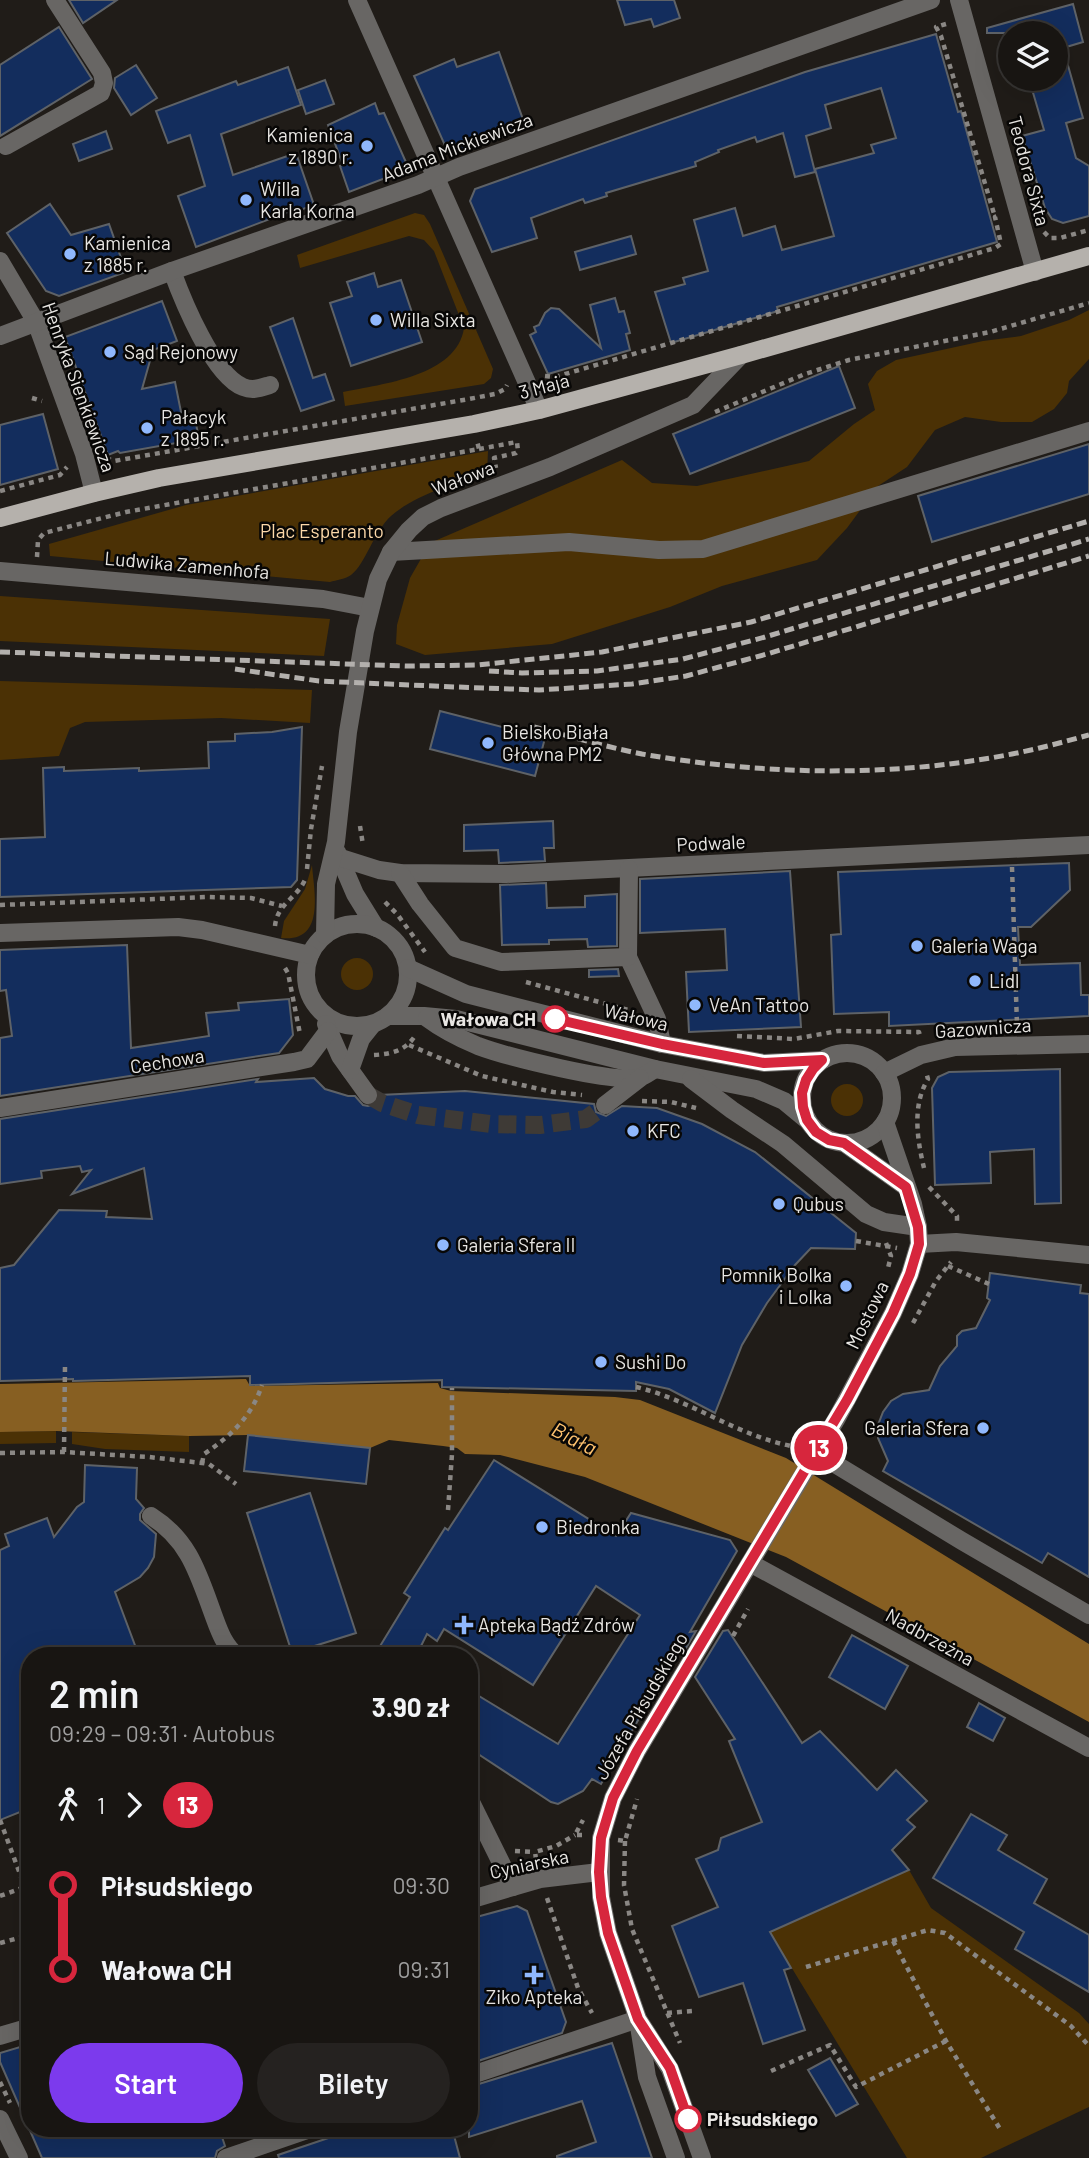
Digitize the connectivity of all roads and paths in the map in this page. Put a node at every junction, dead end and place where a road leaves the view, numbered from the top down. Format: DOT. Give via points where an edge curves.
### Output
graph roads {
  1 [pos="55,0"];
  2 [pos="357,0"];
  3 [pos="931,0"];
  4 [pos="959,0"];
  5 [pos="936,27"];
  6 [pos="6,146"];
  7 [pos="436,177"];
  8 [pos="1018,211"];
  9 [pos="995,217"];
  10 [pos="1040,223"];
  11 [pos="1089,230"];
  12 [pos="1089,256"];
  13 [pos="0,261"];
  14 [pos="172,271"];
  15 [pos="1035,272"];
  16 [pos="1089,303"];
  17 [pos="36,322"];
  18 [pos="0,336"];
  19 [pos="741,355"];
  20 [pos="518,365"];
  21 [pos="270,385"];
  22 [pos="33,398"];
  23 [pos="469,399"];
  24 [pos="41,401"];
  25 [pos="538,410"];
  26 [pos="710,414"];
  27 [pos="474,424"];
  28 [pos="1089,431"];
  29 [pos="100,448"];
  30 [pos="479,449"];
  31 [pos="67,461"];
  32 [pos="498,475"];
  33 [pos="0,491"];
  34 [pos="94,493"];
  35 [pos="0,518"];
  36 [pos="391,552"];
  37 [pos="37,559"];
  38 [pos="0,571"];
  39 [pos="370,608"];
  40 [pos="324,753"];
  41 [pos="1089,845"];
  42 [pos="1012,848"];
  43 [pos="337,849"];
  44 [pos="629,869"];
  45 [pos="379,870"];
  46 [pos="400,873"];
  47 [pos="0,905"];
  48 [pos="282,906"];
  49 [pos="376,928"];
  50 [pos="0,933"];
  51 [pos="326,935"];
  52 [pos="272,946"];
  53 [pos="310,955"];
  54 [pos="628,957"];
  55 [pos="429,959"];
  56 [pos="408,968"];
  57 [pos="520,981"];
  58 [pos="657,1019"];
  59 [pos="381,1020"];
  60 [pos="326,1022"];
  61 [pos="1017,1030"];
  62 [pos="731,1035"];
  63 [pos="794,1038"];
  64 [pos="662,1044"];
  65 [pos="1089,1044"];
  66 [pos="822,1060"];
  67 [pos="294,1062"];
  68 [pos="350,1070"];
  69 [pos="884,1073"];
  70 [pos="647,1074"];
  71 [pos="689,1077"];
  72 [pos="369,1095"];
  73 [pos="605,1105"];
  74 [pos="0,1108"];
  75 [pos="807,1120"];
  76 [pos="885,1122"];
  77 [pos="844,1143"];
  78 [pos="906,1187"];
  79 [pos="882,1233"];
  80 [pos="914,1240"];
  81 [pos="856,1241"];
  82 [pos="1089,1255"];
  83 [pos="943,1264"];
  84 [pos="888,1272"];
  85 [pos="989,1284"];
  86 [pos="65,1365"];
  87 [pos="65,1373"];
  88 [pos="74,1373"];
  89 [pos="262,1385"];
  90 [pos="636,1387"];
  91 [pos="452,1389"];
  92 [pos="804,1437"];
  93 [pos="64,1452"];
  94 [pos="0,1453"];
  95 [pos="817,1453"];
  96 [pos="202,1464"];
  97 [pos="236,1484"];
  98 [pos="448,1510"];
  99 [pos="150,1516"];
  100 [pos="755,1555"];
  101 [pos="1089,1615"];
  102 [pos="229,1647"];
  103 [pos="1089,1748"];
  104 [pos="478,1816"];
  105 [pos="0,1820"];
  106 [pos="575,1835"];
  107 [pos="625,1841"];
  108 [pos="599,1872"];
  109 [pos="21,1876"];
  110 [pos="540,1879"];
  111 [pos="513,1887"];
  112 [pos="21,1888"];
  113 [pos="0,1896"];
  114 [pos="478,1897"];
  115 [pos="21,1937"];
  116 [pos="893,1941"];
  117 [pos="0,1943"];
  118 [pos="806,1967"];
  119 [pos="692,2011"];
  120 [pos="667,2014"];
  121 [pos="638,2019"];
  122 [pos="21,2030"];
  123 [pos="602,2032"];
  124 [pos="0,2036"];
  125 [pos="946,2041"];
  126 [pos="1089,2046"];
  127 [pos="684,2052"];
  128 [pos="771,2071"];
  129 [pos="478,2073"];
  130 [pos="0,2119"];
  131 [pos="1000,2129"];
  132 [pos="287,2137"];
  133 [pos="19,2158"];
  134 [pos="226,2158"];
  135 [pos="676,2158"];
  136 [pos="702,2158"];
  1 -- 6 [label="street" via="102,73 101,93"];
  2 -- 7 [label="street"];
  3 -- 7 [label="street, Adama Mickiewicza"];
  4 -- 8 [label="street, Teodora Sixta"];
  5 -- 9 [label="path"];
  7 -- 14 [label="street, Adama Mickiewicza"];
  7 -- 20 [label="street"];
  8 -- 9 [label="path"];
  8 -- 15 [label="street, Teodora Sixta"];
  9 -- 20 [label="path" via="1001,239 995,248 555,377 547,377 533,358"];
  10 -- 11 [label="path" via="1050,238"];
  12 -- 15 [label="main road, 3 Maja"];
  13 -- 17 [label="street, Henryka Sienkiewicza"];
  14 -- 17 [label="street, Adama Mickiewicza"];
  14 -- 21 [label="street" via="202,338 225,373 246,388"];
  15 -- 19 [label="main road, 3 Maja"];
  16 -- 26 [label="path" via="990,332 849,360"];
  17 -- 18 [label="street, Adama Mickiewicza"];
  17 -- 34 [label="street, Henryka Sienkiewicza" via="85,454"];
  19 -- 25 [label="main road, 3 Maja"];
  19 -- 36 [label="street, Wałowa" via="693,405 441,508 409,530"];
  20 -- 23 [label="path" via="505,370 505,389"];
  20 -- 25 [label="street"];
  22 -- 24 [label="path"];
  23 -- 27 [label="path"];
  23 -- 29 [label="path" via="114,461"];
  25 -- 27 [label="main road, 3 Maja"];
  27 -- 30 [label="path"];
  27 -- 34 [label="main road, 3 Maja"];
  28 -- 36 [label="street" via="703,549 569,542"];
  30 -- 32 [label="path" via="517,442 516,453 494,458"];
  30 -- 37 [label="path" via="126,512 44,533 38,540"];
  31 -- 33 [label="path" via="60,475"];
  34 -- 35 [label="main road, 3 Maja"];
  36 -- 39 [label="street, Wałowa"];
  38 -- 39 [label="street, Ludwika Zamenhofa" via="323,598"];
  39 -- 43 [label="street, Wałowa" via="348,732"];
  40 -- 48 [label="path" via="307,877 300,891"];
  41 -- 42 [label="street, Podwale"];
  42 -- 44 [label="street, Podwale"];
  42 -- 61 [label="path"];
  43 -- 45 [label="street, Podwale"];
  43 -- 49 [label="street" via="355,894"];
  43 -- 51 [label="street, Wałowa" via="326,884"];
  44 -- 46 [label="street, Podwale"];
  44 -- 54 [label="street"];
  45 -- 46 [label="street, Podwale"];
  45 -- 55 [label="path" via="379,895"];
  46 -- 54 [label="street" via="455,948 500,962"];
  47 -- 48 [label="path" via="207,897 251,898"];
  48 -- 52 [label="path"];
  49 -- 51 [label="street" via="359,924"];
  49 -- 56 [label="street" via="391,937"];
  50 -- 52 [label="street" via="178,927"];
  51 -- 53 [label="street"];
  52 -- 53 [label="street"];
  52 -- 67 [label="path" via="268,962 288,973 298,1023 301,1043"];
  53 -- 60 [label="street" via="307,987"];
  54 -- 58 [label="street"];
  56 -- 59 [label="street" via="401,1003"];
  56 -- 64 [label="street, Wałowa" via="466,994"];
  57 -- 58 [label="path"];
  58 -- 64 [label="street"];
  59 -- 60 [label="street" via="355,1027"];
  59 -- 68 [label="street" via="361,1039"];
  59 -- 70 [label="street" via="456,1019"];
  60 -- 67 [label="street, Cechowa" via="307,1059"];
  60 -- 68 [label="street"];
  62 -- 63 [label="path"];
  64 -- 66 [label="street, Wałowa" via="764,1063"];
  65 -- 69 [label="street, Gazownicza" via="955,1047 921,1055"];
  66 -- 69 [label="street" via="849,1053 863,1056"];
  66 -- 75 [label="street" via="802,1093"];
  67 -- 74 [label="street, Cechowa"];
  68 -- 72 [label="street"];
  69 -- 76 [label="street" via="892,1097"];
  70 -- 71 [label="street"];
  70 -- 73 [label="street"];
  71 -- 75 [label="street" via="756,1089 784,1101"];
  71 -- 80 [label="street" via="783,1144 866,1214"];
  75 -- 77 [label="street" via="816,1132"];
  76 -- 77 [label="street" via="868,1138"];
  76 -- 78 [label="street"];
  77 -- 78 [label="street"];
  78 -- 80 [label="street"];
  79 -- 84 [label="path" via="891,1256"];
  80 -- 81 [label="path" via="888,1245"];
  80 -- 82 [label="street"];
  80 -- 95 [label="street, Mostowa" via="910,1274 893,1313"];
  83 -- 85 [label="path"];
  86 -- 87 [label="path"];
  87 -- 88 [label="path"];
  87 -- 93 [label="path"];
  89 -- 96 [label="path" via="248,1415 204,1454"];
  90 -- 92 [label="path" via="797,1450"];
  91 -- 98 [label="path"];
  93 -- 94 [label="path"];
  93 -- 96 [label="path"];
  95 -- 100 [label="street, Mostowa"];
  95 -- 101 [label="street"];
  96 -- 97 [label="path" via="209,1464"];
  99 -- 102 [label="street" via="183,1544"];
  100 -- 103 [label="street, Nadbrzeżna"];
  100 -- 108 [label="street, Józefa Piłsudskiego" via="613,1798 601,1838"];
  104 -- 111 [label="street"];
  105 -- 109 [label="path"];
  106 -- 110 [label="path" via="535,1852"];
  107 -- 120 [label="path" via="624,1885 632,1929"];
  108 -- 110 [label="street, Cyniarska"];
  108 -- 121 [label="street, Józefa Piłsudskiego" via="608,1933"];
  110 -- 111 [label="street, Cyniarska"];
  110 -- 123 [label="path" via="578,1988"];
  111 -- 114 [label="street, Cyniarska"];
  112 -- 113 [label="path"];
  115 -- 117 [label="path"];
  116 -- 118 [label="path"];
  116 -- 125 [label="path"];
  116 -- 126 [label="path" via="928,1930 944,1933 1071,2026"];
  119 -- 120 [label="path"];
  120 -- 127 [label="path"];
  121 -- 123 [label="street"];
  121 -- 135 [label="street, Józefa Piłsudskiego" via="647,2077"];
  121 -- 136 [label="street, Józefa Piłsudskiego" via="670,2068"];
  122 -- 124 [label="street"];
  123 -- 129 [label="street"];
  125 -- 128 [label="path" via="856,2087 830,2045"];
  125 -- 131 [label="path"];
  130 -- 133 [label="street"];
  132 -- 134 [label="street"];
}
